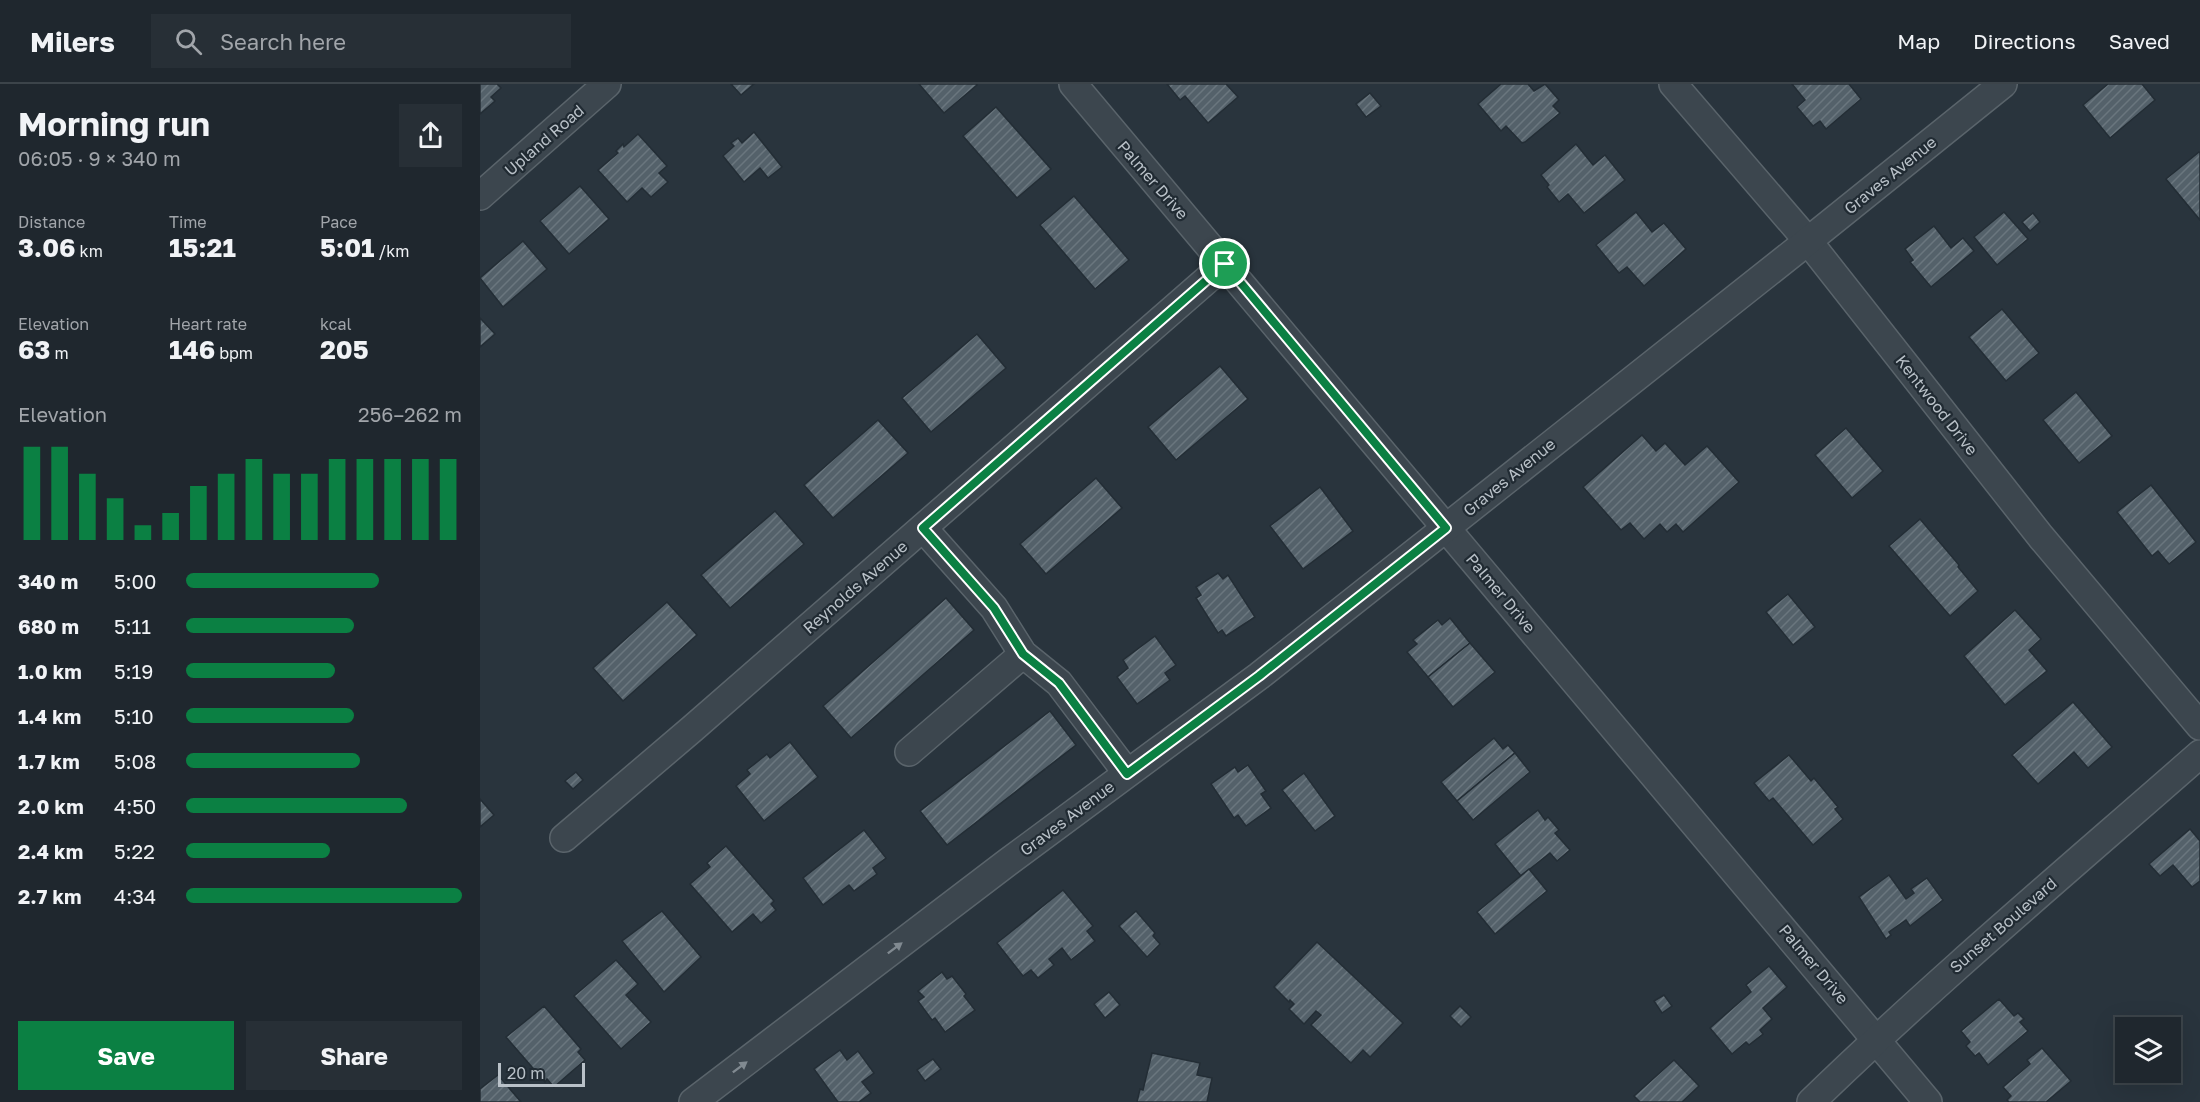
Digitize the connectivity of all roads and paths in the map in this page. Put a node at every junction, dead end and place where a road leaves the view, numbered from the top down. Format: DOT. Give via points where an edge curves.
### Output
graph roads {
  1 [pos="607,84"];
  2 [pos="1073,84"];
  3 [pos="1673,84"];
  4 [pos="2003,84"];
  5 [pos="480,196"];
  6 [pos="1808,241"];
  7 [pos="1225,264"];
  8 [pos="923,528"];
  9 [pos="1446,528"];
  10 [pos="1023,654"];
  11 [pos="2200,726"];
  12 [pos="909,752"];
  13 [pos="2200,754"];
  14 [pos="1127,774"];
  15 [pos="564,838"];
  16 [pos="1875,1040"];
  17 [pos="693,1102"];
  18 [pos="1811,1102"];
  19 [pos="1928,1102"];
  1 -- 5 [label="street, Upland Road"];
  2 -- 7 [label="street, Palmer Drive"];
  3 -- 6 [label="street, Kentwood Drive"];
  4 -- 6 [label="street, Graves Avenue"];
  6 -- 9 [label="street, Graves Avenue"];
  6 -- 11 [label="street, Kentwood Drive" via="2041,537"];
  7 -- 8 [label="street, Reynolds Avenue"];
  7 -- 9 [label="street, Palmer Drive"];
  8 -- 10 [label="street" via="994,608"];
  8 -- 15 [label="street, Reynolds Avenue"];
  9 -- 14 [label="street, Graves Avenue" via="1259,676"];
  9 -- 16 [label="street, Palmer Drive"];
  10 -- 12 [label="street"];
  10 -- 14 [label="street" via="1059,683"];
  13 -- 16 [label="street, Sunset Boulevard"];
  17 -- 14 [label="street, Graves Avenue, one-way"];
  16 -- 18 [label="street, Sunset Boulevard"];
  16 -- 19 [label="street, Palmer Drive"];
}
